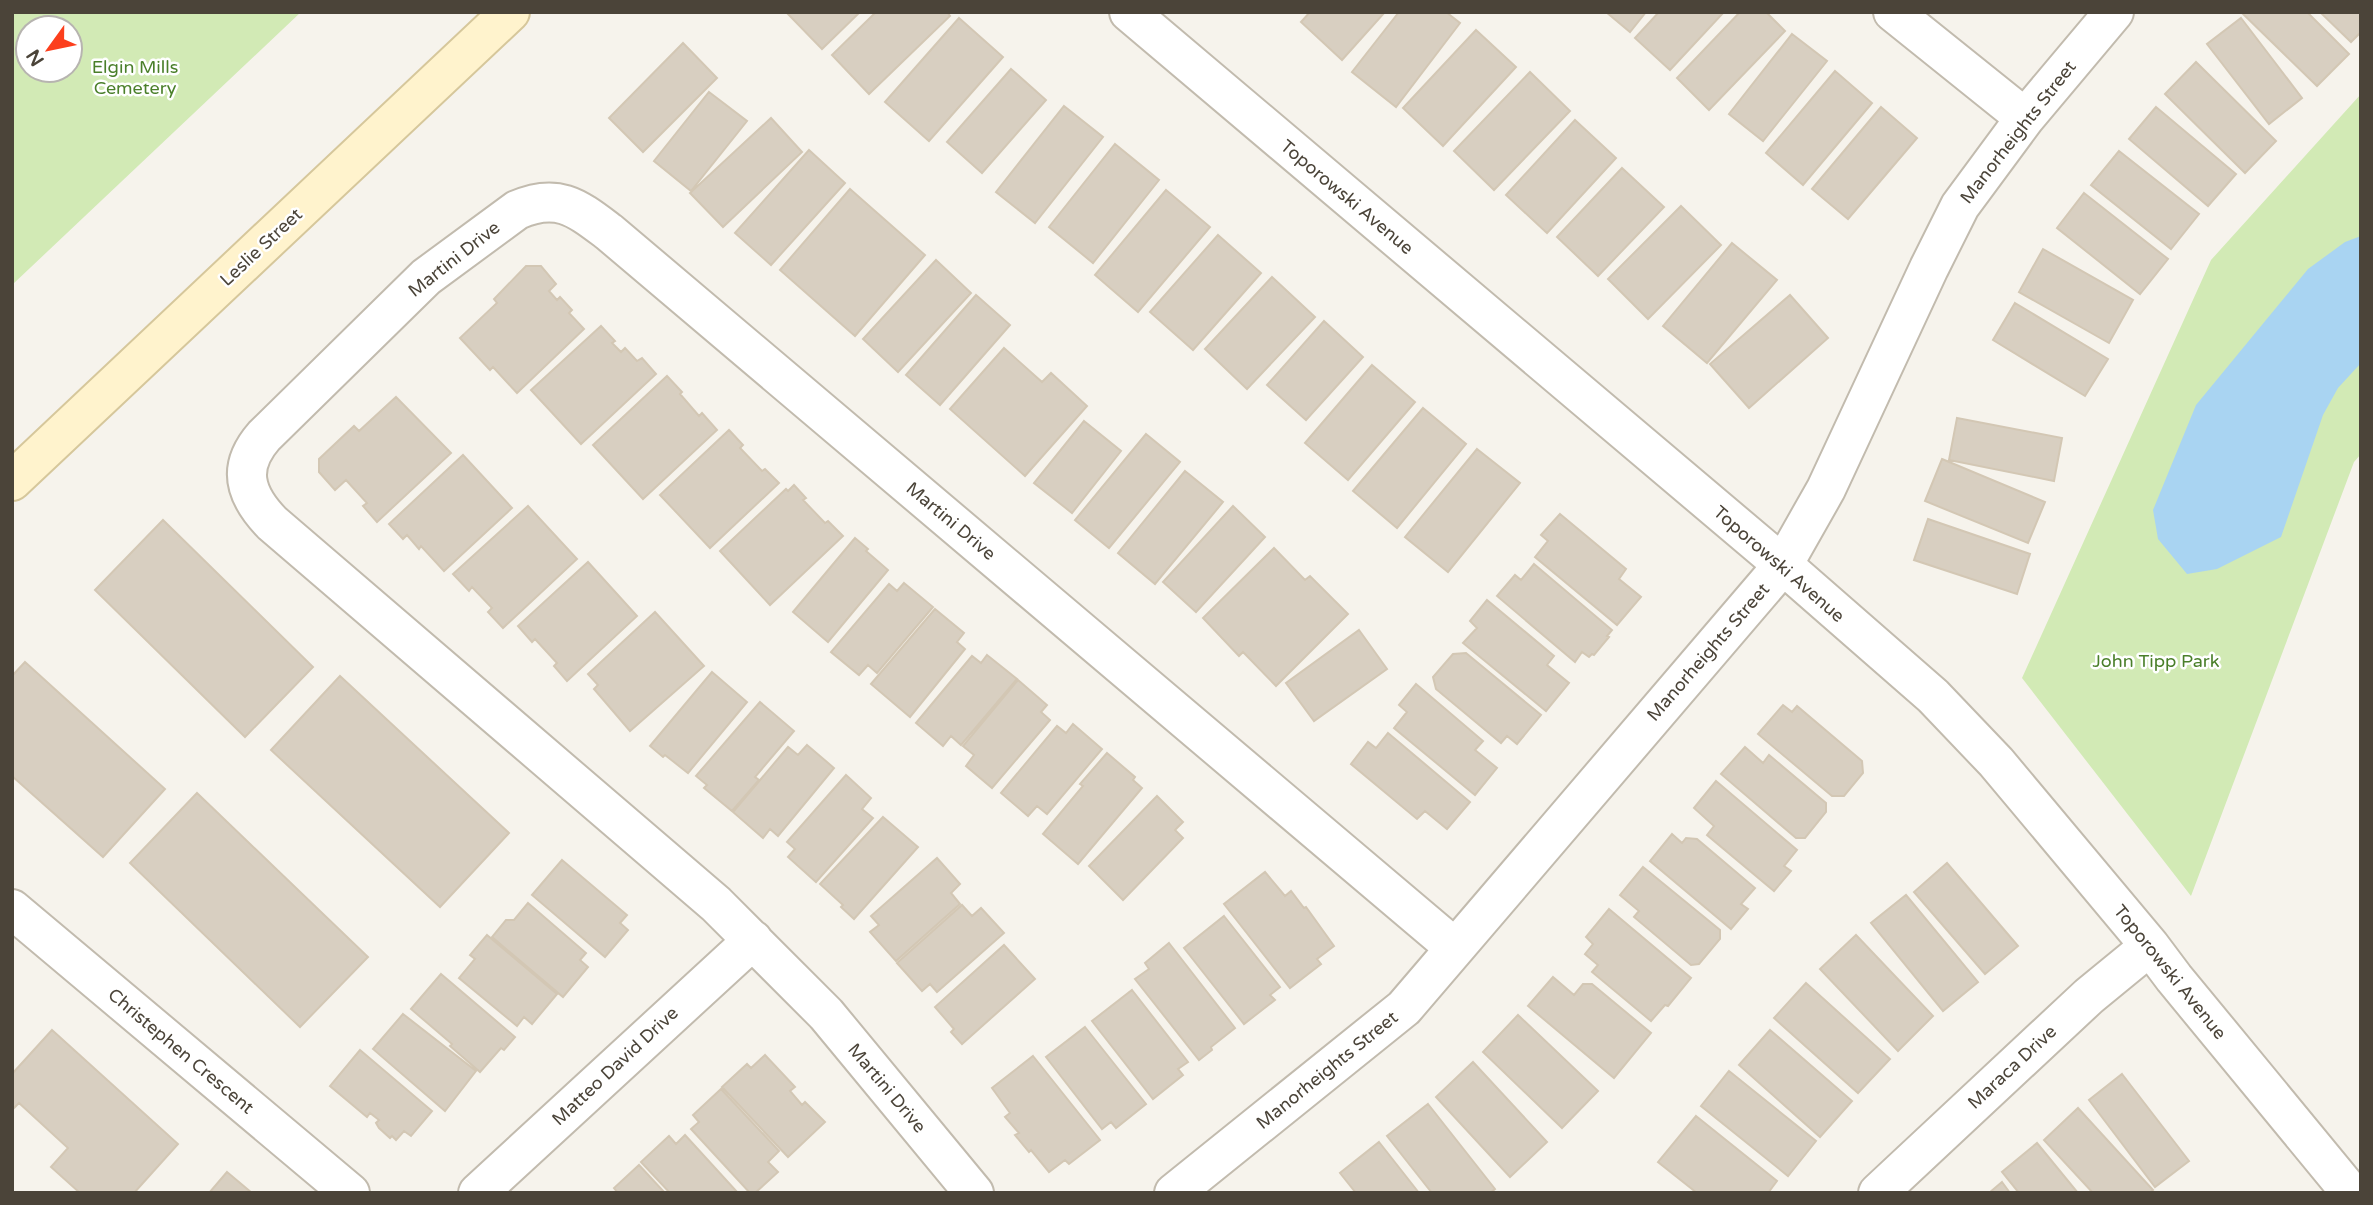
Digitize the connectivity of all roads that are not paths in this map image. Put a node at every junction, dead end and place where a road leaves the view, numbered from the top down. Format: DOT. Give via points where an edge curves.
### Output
graph roads {
  1 [pos="510,12"];
  2 [pos="1129,12"];
  3 [pos="1893,12"];
  4 [pos="2115,12"];
  5 [pos="2025,118"];
  6 [pos="12,481"];
  7 [pos="1783,565"];
  8 [pos="12,909"];
  9 [pos="753,940"];
  10 [pos="2150,946"];
  11 [pos="1455,948"];
  12 [pos="350,1193"];
  13 [pos="478,1193"];
  14 [pos="974,1193"];
  15 [pos="1174,1193"];
  16 [pos="1878,1193"];
  17 [pos="2351,1193"];
  1 -- 6 [label="main road, Leslie Street"];
  2 -- 7 [label="street, Toporowski Avenue"];
  3 -- 5 [label="street"];
  4 -- 5 [label="street, Manorheights Street"];
  5 -- 7 [label="street, Manorheights Street" via="1960,206 1826,489"];
  7 -- 10 [label="street, Toporowski Avenue" via="1933,696 1996,762"];
  7 -- 11 [label="street, Manorheights Street"];
  8 -- 12 [label="street, Christephen Crescent"];
  9 -- 11 [label="street, Martini Drive" via="699,888 272,523 256,503 247,481 249,456 255,446 416,286 517,210 533,203 563,203 609,232"];
  9 -- 13 [label="street, Matteo David Drive"];
  9 -- 14 [label="street, Martini Drive" via="826,1014"];
  10 -- 16 [label="street, Maraca Drive" via="2089,996"];
  10 -- 17 [label="street, Toporowski Avenue"];
  11 -- 15 [label="street, Manorheights Street" via="1404,1008"];
}
